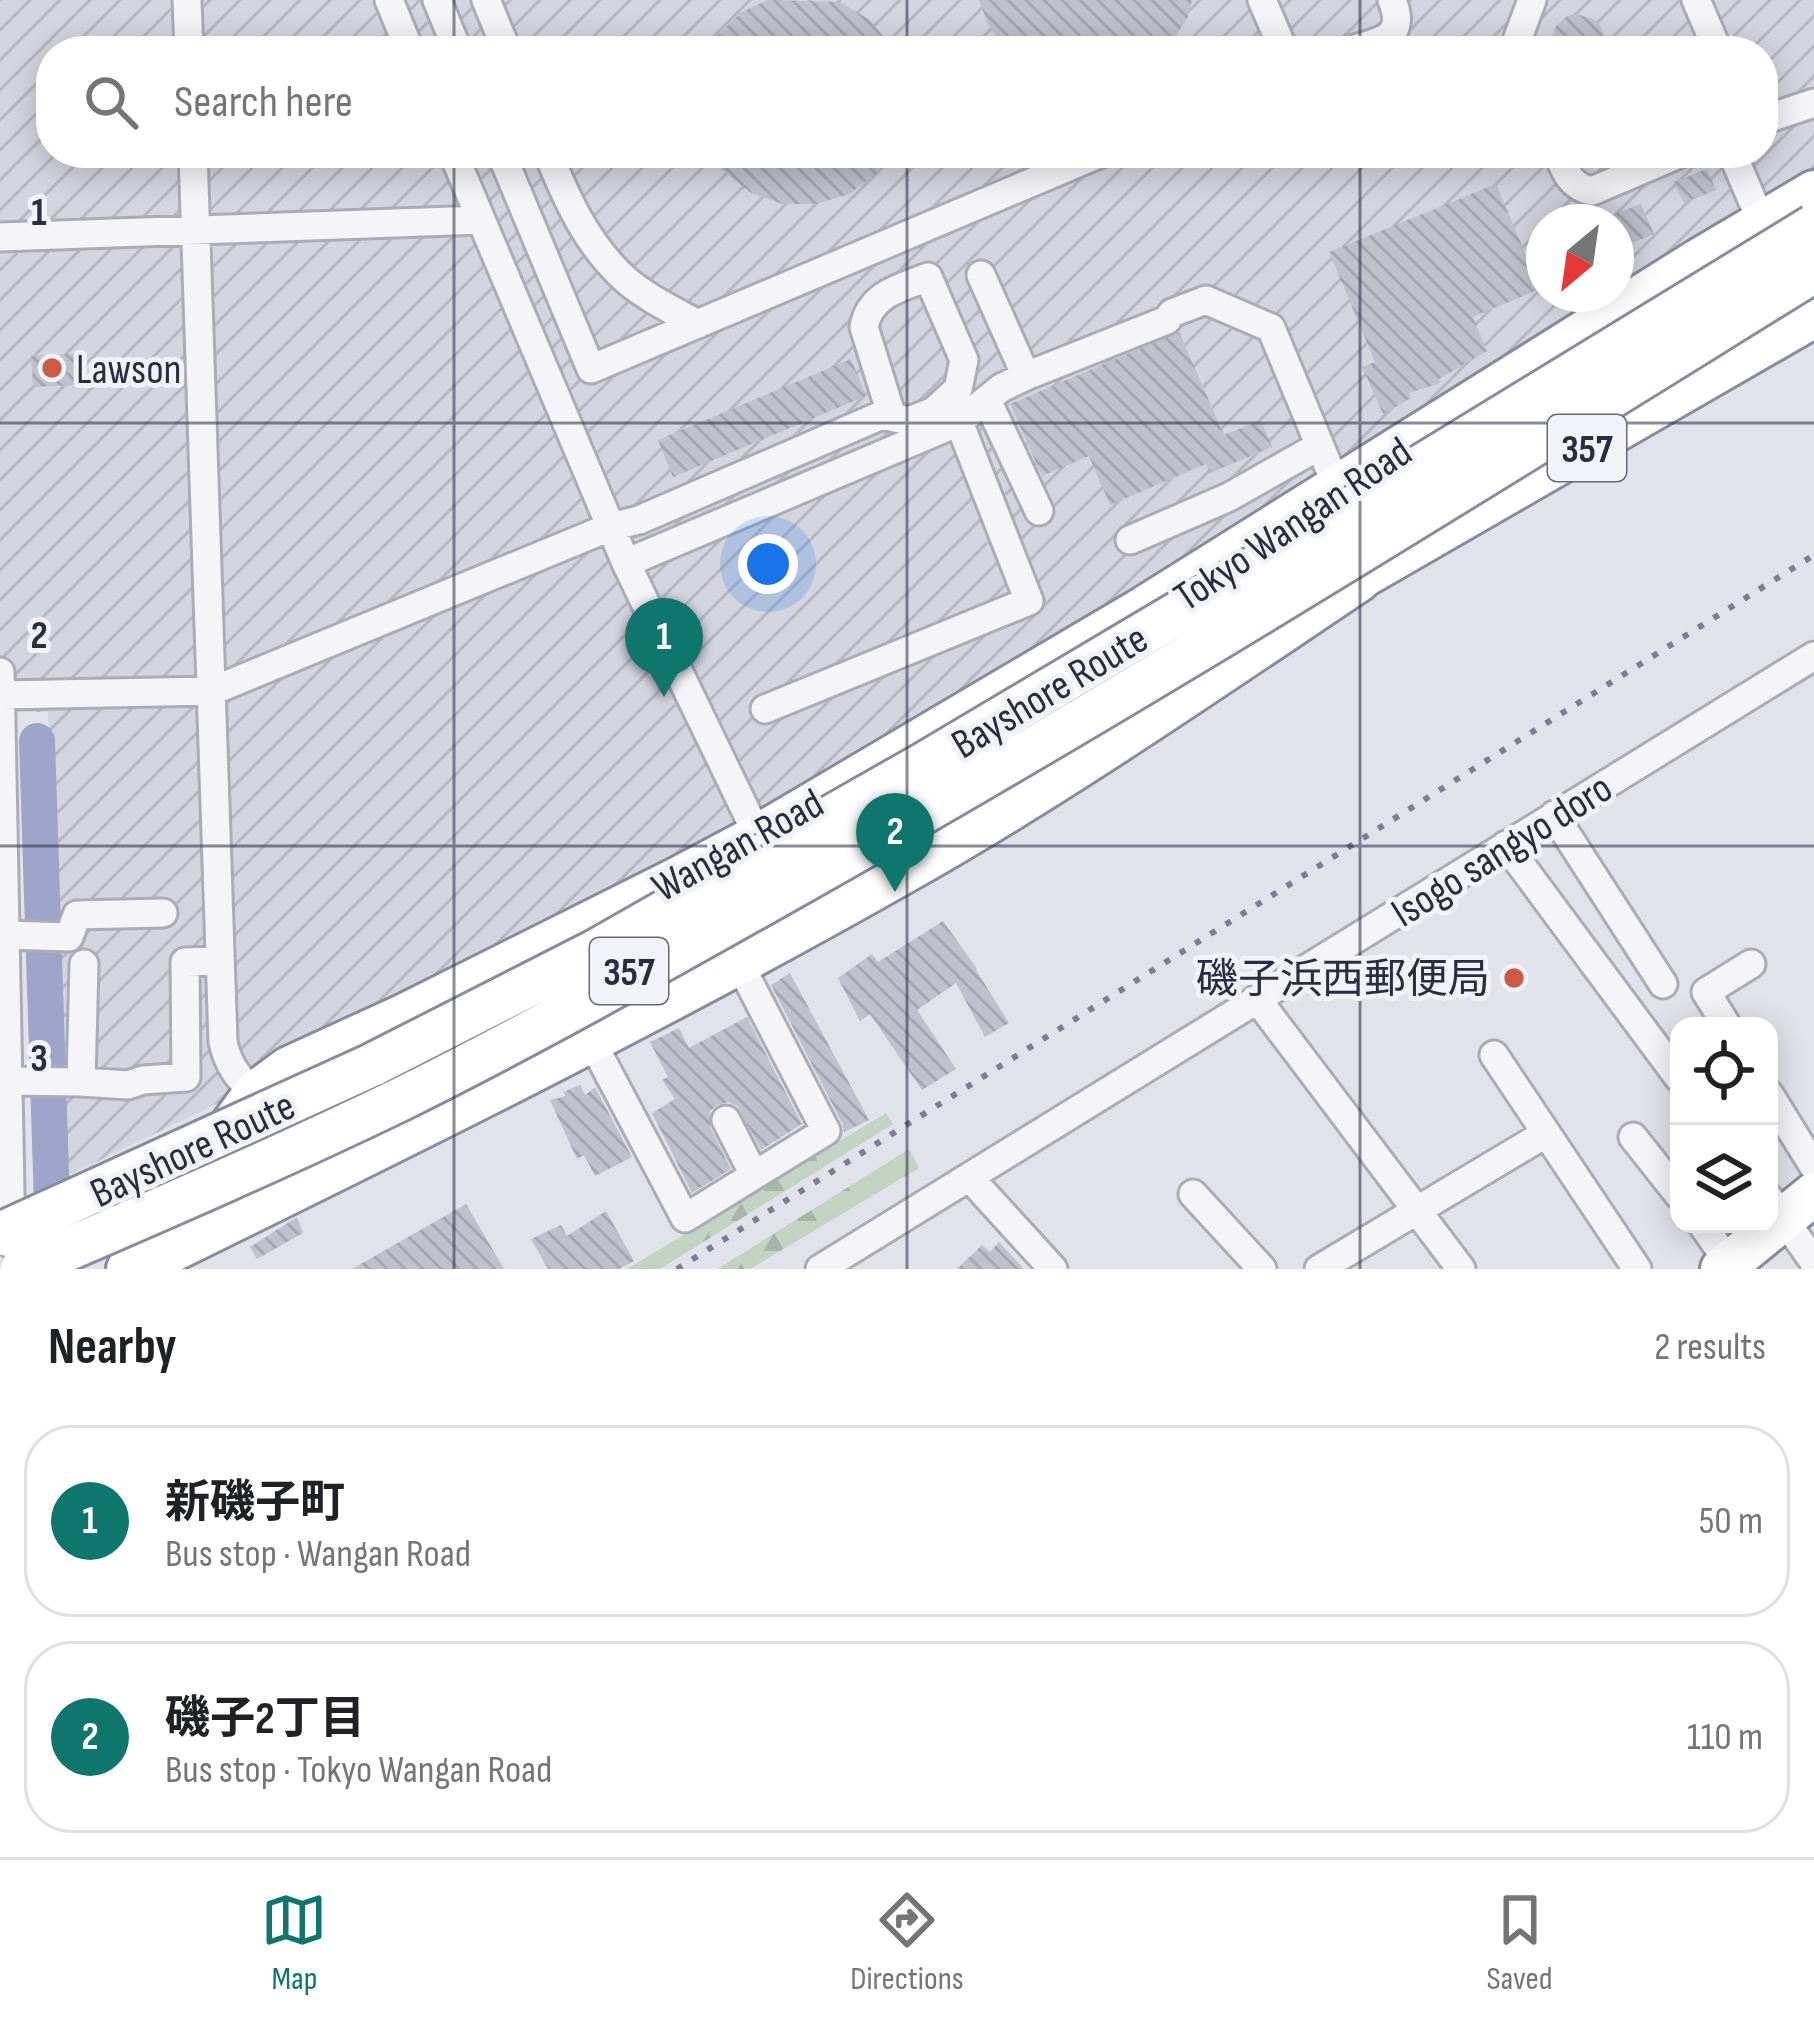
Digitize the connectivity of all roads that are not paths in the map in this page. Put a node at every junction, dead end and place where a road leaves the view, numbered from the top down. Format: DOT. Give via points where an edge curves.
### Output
graph roads {
  1 [pos="187,0"];
  2 [pos="388,0"];
  3 [pos="436,0"];
  4 [pos="486,0"];
  5 [pos="1262,0"];
  6 [pos="1392,0"];
  7 [pos="1696,0"];
  8 [pos="1535,1"];
  9 [pos="188,36"];
  10 [pos="404,36"];
  11 [pos="452,36"];
  12 [pos="501,36"];
  13 [pos="1277,36"];
  14 [pos="1388,36"];
  15 [pos="1519,36"];
  16 [pos="1712,36"];
  17 [pos="1814,103"];
  18 [pos="1778,116"];
  19 [pos="194,168"];
  20 [pos="459,168"];
  21 [pos="507,168"];
  22 [pos="554,168"];
  23 [pos="1066,168"];
  24 [pos="1564,168"];
  25 [pos="1646,168"];
  26 [pos="1738,168"];
  27 [pos="1814,192"];
  28 [pos="1753,202"];
  29 [pos="482,220"];
  30 [pos="1814,226"];
  31 [pos="196,230"];
  32 [pos="0,237"];
  33 [pos="1814,271"];
  34 [pos="981,275"];
  35 [pos="1814,316"];
  36 [pos="698,324"];
  37 [pos="591,369"];
  38 [pos="1025,376"];
  39 [pos="551,386"];
  40 [pos="987,400"];
  41 [pos="892,417"];
  42 [pos="958,422"];
  43 [pos="1319,446"];
  44 [pos="1321,496"];
  45 [pos="1039,512"];
  46 [pos="610,527"];
  47 [pos="1130,540"];
  48 [pos="626,563"];
  49 [pos="1359,580"];
  50 [pos="1814,656"];
  51 [pos="0,672"];
  52 [pos="212,691"];
  53 [pos="1,695"];
  54 [pos="765,709"];
  55 [pos="1,726"];
  56 [pos="1554,815"];
  57 [pos="758,836"];
  58 [pos="1506,845"];
  59 [pos="163,913"];
  60 [pos="6,935"];
  61 [pos="218,961"];
  62 [pos="739,963"];
  63 [pos="84,964"];
  64 [pos="1751,964"];
  65 [pos="1663,984"];
  66 [pos="3,990"];
  67 [pos="1257,999"];
  68 [pos="406,1015"];
  69 [pos="1721,1017"];
  70 [pos="592,1042"];
  71 [pos="1494,1055"];
  72 [pos="1670,1066"];
  73 [pos="9,1081"];
  74 [pos="80,1082"];
  75 [pos="255,1094"];
  76 [pos="465,1106"];
  77 [pos="1778,1109"];
  78 [pos="727,1120"];
  79 [pos="1545,1135"];
  80 [pos="1634,1137"];
  81 [pos="1814,1168"];
  82 [pos="754,1175"];
  83 [pos="969,1177"];
  84 [pos="1670,1183"];
  85 [pos="1193,1194"];
  86 [pos="1778,1199"];
  87 [pos="1418,1211"];
  88 [pos="1764,1233"];
  89 [pos="0,1239"];
  90 [pos="1814,1262"];
  91 [pos="1257,1267"];
  92 [pos="8,1269"];
  93 [pos="22,1269"];
  94 [pos="131,1269"];
  95 [pos="820,1269"];
  96 [pos="1053,1269"];
  97 [pos="1319,1269"];
  98 [pos="1461,1269"];
  99 [pos="1636,1269"];
  1 -- 9 [label="street"];
  2 -- 10 [label="street"];
  3 -- 11 [label="street"];
  4 -- 12 [label="street"];
  5 -- 13 [label="street"];
  6 -- 14 [label="street" via="1399,17"];
  7 -- 16 [label="street"];
  8 -- 15 [label="street"];
  17 -- 18 [label="street"];
  19 -- 31 [label="street"];
  20 -- 29 [label="street"];
  21 -- 37 [label="street"];
  22 -- 36 [label="street" via="596,248 627,280"];
  23 -- 36 [label="street"];
  24 -- 25 [label="street" via="1574,184 1592,191"];
  26 -- 28 [label="street"];
  27 -- 44 [label="highway, Tokyo Wangan Road / 357"];
  29 -- 31 [label="street"];
  29 -- 39 [label="street"];
  30 -- 89 [label="highway, Bayshore Route, bridge" via="1257,567 594,952"];
  31 -- 32 [label="street"];
  31 -- 52 [label="street"];
  33 -- 93 [label="highway, Bayshore Route, bridge" via="960,794 623,982 400,1100"];
  34 -- 38 [label="street"];
  35 -- 49 [label="highway, Tokyo Wangan Road / 357"];
  36 -- 37 [label="street"];
  37 -- 39 [label="street"];
  38 -- 40 [label="street"];
  38 -- 43 [label="street" via="1206,300 1271,328"];
  39 -- 46 [label="street"];
  40 -- 42 [label="street"];
  40 -- 45 [label="street"];
  41 -- 41 [label="street" via="866,316 873,302 928,277 964,361 958,389 910,422"];
  41 -- 46 [label="street"];
  42 -- 48 [label="street"];
  42 -- 54 [label="street" via="1029,601"];
  43 -- 44 [label="street"];
  43 -- 47 [label="street"];
  44 -- 57 [label="highway, Wangan Road / 357"];
  44 -- 89 [label="highway, Tokyo Wangan Road / 357, bridge" via="983,737 595,960 373,1075"];
  46 -- 48 [label="street"];
  46 -- 52 [label="street"];
  48 -- 57 [label="street"];
  49 -- 62 [label="highway, Wangan Road / 357" via="1068,774"];
  49 -- 92 [label="highway, Tokyo Wangan Road / 357, bridge" via="1011,757 669,950 360,1111"];
  50 -- 56 [label="street, Isogo sangyo doro"];
  51 -- 53 [label="street"];
  52 -- 53 [label="street"];
  52 -- 61 [label="street"];
  53 -- 55 [label="street"];
  55 -- 60 [label="street"];
  56 -- 58 [label="street, Isogo sangyo doro"];
  56 -- 65 [label="street"];
  57 -- 68 [label="highway, Wangan Road / 357"];
  58 -- 67 [label="street, Isogo sangyo doro"];
  58 -- 72 [label="street"];
  59 -- 60 [label="street" via="77,915 69,937"];
  60 -- 66 [label="street"];
  61 -- 74 [label="street" via="185,962 186,1077"];
  61 -- 75 [label="street" via="226,1059"];
  62 -- 70 [label="highway, Wangan Road / 357"];
  62 -- 82 [label="street" via="826,1131"];
  63 -- 74 [label="street"];
  64 -- 69 [label="street" via="1706,992"];
  66 -- 73 [label="street"];
  67 -- 83 [label="street, Isogo sangyo doro"];
  67 -- 87 [label="street"];
  68 -- 75 [label="highway, Wangan Road / 357" via="289,1068"];
  68 -- 76 [label="highway, Wangan Road / 357" via="320,1100 322,1123 347,1134"];
  70 -- 76 [label="highway, Wangan Road / 357"];
  70 -- 82 [label="street" via="686,1218"];
  71 -- 79 [label="street"];
  73 -- 74 [label="street"];
  73 -- 92 [label="street"];
  75 -- 94 [label="highway, Wangan Road / 357"];
  76 -- 94 [label="highway, Wangan Road / 357"];
  77 -- 81 [label="street"];
  78 -- 82 [label="street"];
  79 -- 87 [label="street"];
  79 -- 99 [label="street"];
  80 -- 84 [label="street"];
  81 -- 86 [label="highway"];
  83 -- 95 [label="street, Isogo sangyo doro"];
  83 -- 96 [label="street"];
  85 -- 91 [label="street"];
  87 -- 97 [label="street"];
  87 -- 98 [label="street"];
  88 -- 90 [label="street"];
}
